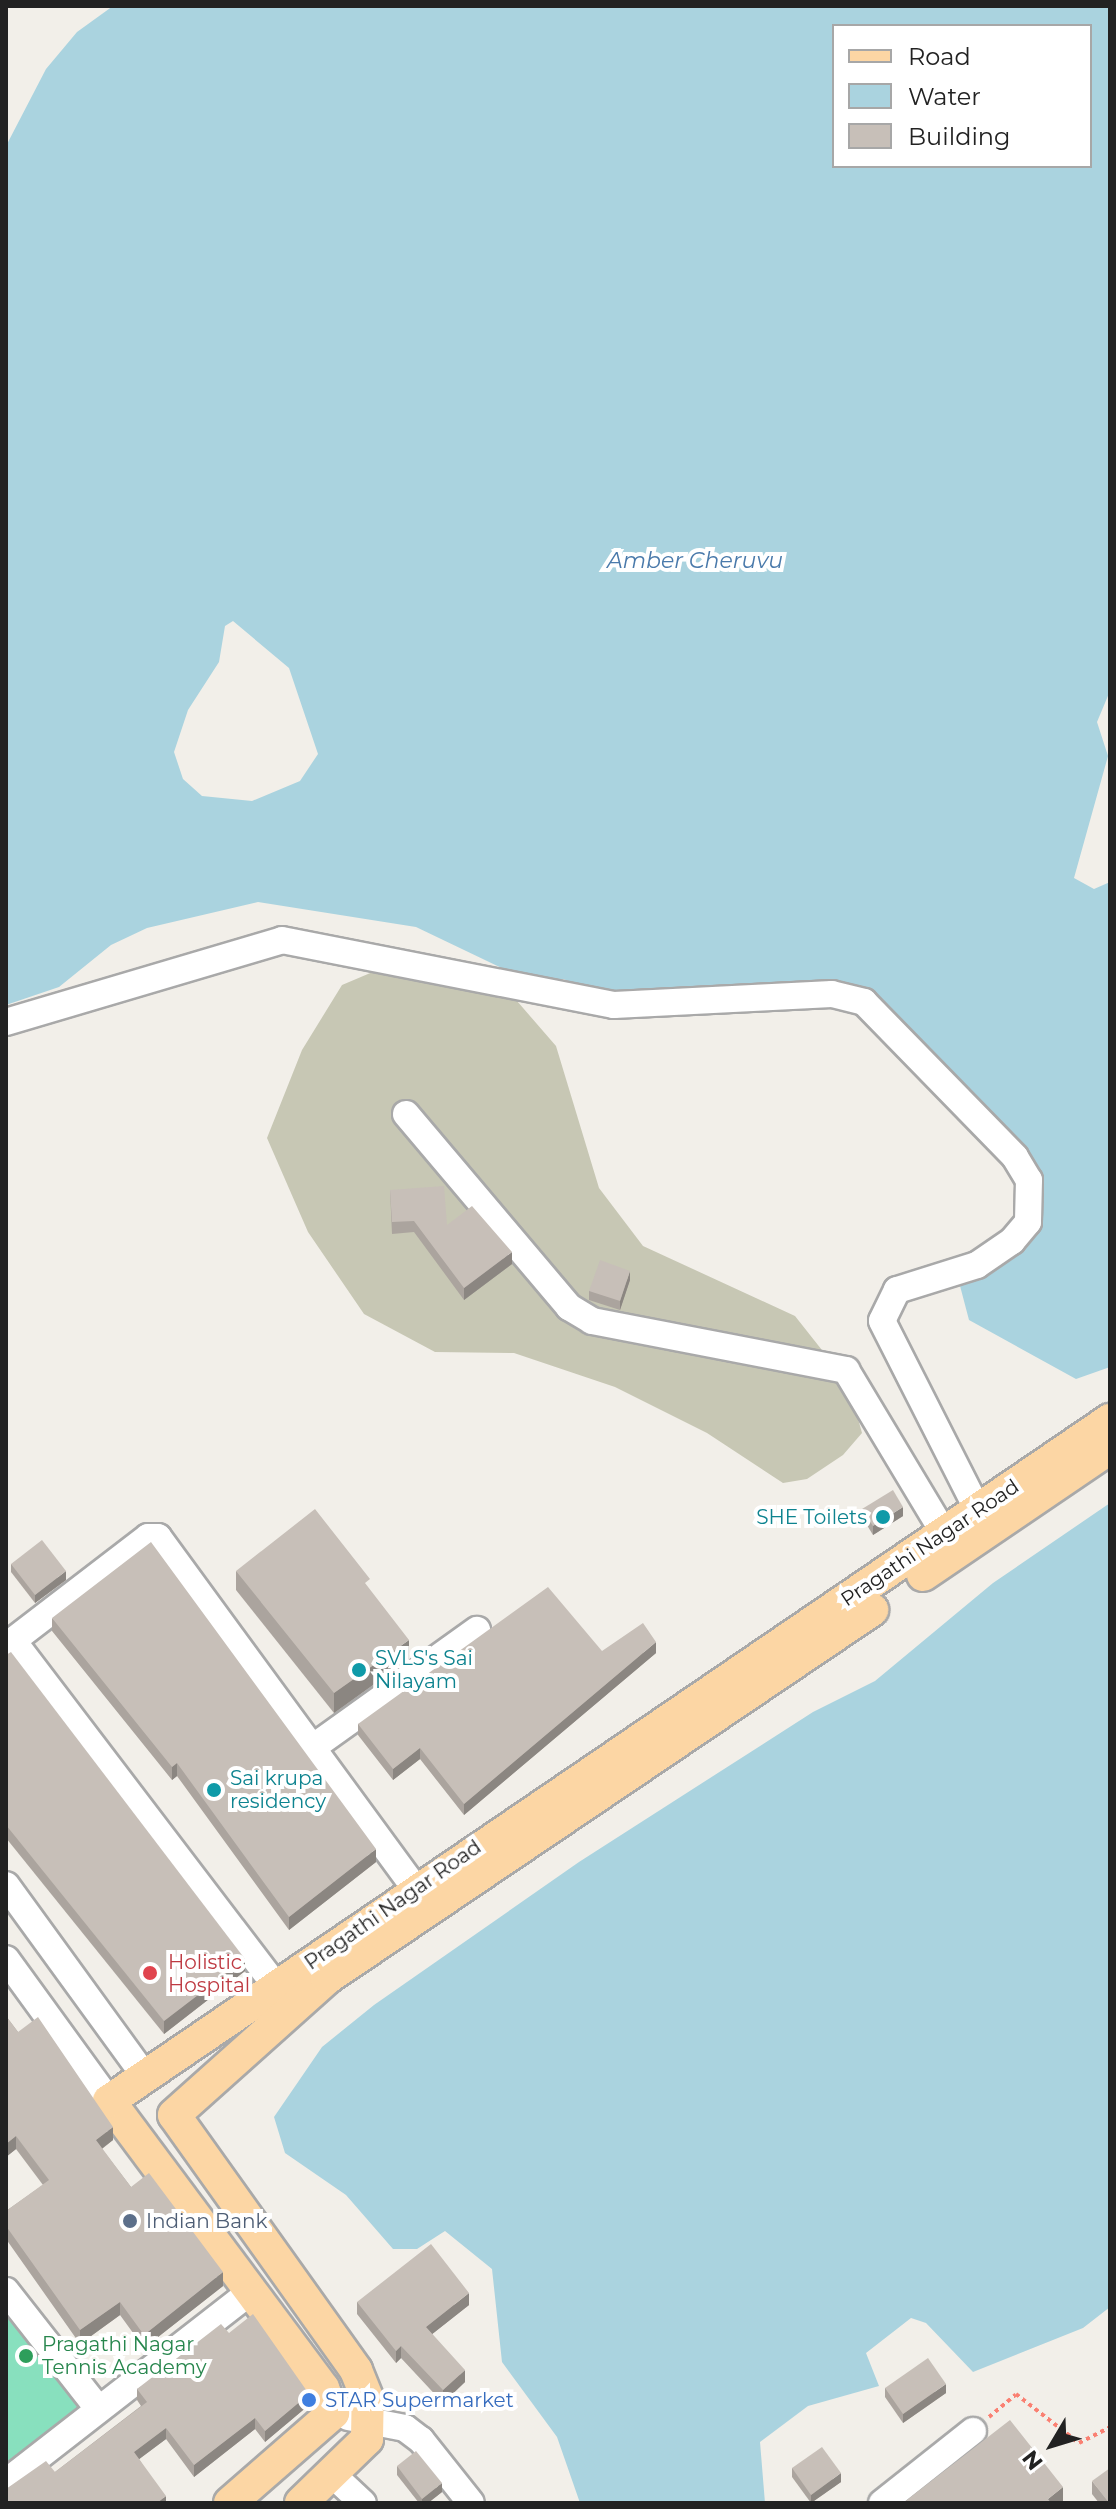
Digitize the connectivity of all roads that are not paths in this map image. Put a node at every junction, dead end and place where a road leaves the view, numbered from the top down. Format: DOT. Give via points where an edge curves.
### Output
graph roads {
  1 [pos="6,1022"];
  2 [pos="406,1114"];
  3 [pos="1110,1420"];
  4 [pos="1110,1448"];
  5 [pos="978,1510"];
  6 [pos="944,1533"];
  7 [pos="477,1630"];
  8 [pos="9,1644"];
  9 [pos="312,1748"];
  10 [pos="6,1885"];
  11 [pos="415,1888"];
  12 [pos="6,1959"];
  13 [pos="276,1986"];
  14 [pos="145,2076"];
  15 [pos="109,2101"];
  16 [pos="174,2115"];
  17 [pos="138,2139"];
  18 [pos="6,2291"];
  19 [pos="250,2292"];
  20 [pos="97,2407"];
  21 [pos="333,2413"];
  22 [pos="371,2422"];
  23 [pos="973,2431"];
  24 [pos="335,2477"];
  25 [pos="6,2482"];
  26 [pos="230,2503"];
  27 [pos="301,2503"];
  28 [pos="363,2503"];
  29 [pos="471,2503"];
  30 [pos="882,2503"];
  1 -- 5 [label="street" via="282,940 614,1005 832,994 864,1002 995,1135 1029,1180 1028,1222 1012,1241 977,1265 897,1290 882,1321"];
  2 -- 6 [label="street" via="569,1307 592,1321 846,1370"];
  3 -- 5 [label="main road, Pragathi Nagar Road"];
  4 -- 16 [label="main road, Pragathi Nagar Road" via="327,1978"];
  5 -- 6 [label="main road, Pragathi Nagar Road"];
  6 -- 11 [label="main road, Pragathi Nagar Road"];
  7 -- 9 [label="street"];
  8 -- 9 [label="street" via="148,1537 158,1537"];
  8 -- 13 [label="street"];
  9 -- 11 [label="street"];
  10 -- 14 [label="street"];
  11 -- 13 [label="main road, Pragathi Nagar Road"];
  12 -- 15 [label="street"];
  13 -- 14 [label="main road, Pragathi Nagar Road"];
  14 -- 15 [label="main road, Pragathi Nagar Road"];
  14 -- 16 [label="main road"];
  15 -- 17 [label="main road"];
  16 -- 17 [label="main road, Pragathi Nagar Road"];
  16 -- 22 [label="main road" via="356,2370"];
  17 -- 19 [label="main road"];
  18 -- 20 [label="street"];
  19 -- 20 [label="street"];
  19 -- 21 [label="main road" via="323,2388"];
  20 -- 25 [label="street"];
  21 -- 22 [label="street"];
  21 -- 26 [label="main road"];
  22 -- 24 [label="main road" via="367,2439"];
  22 -- 29 [label="street" via="421,2440"];
  23 -- 30 [label="street"];
  24 -- 27 [label="main road"];
  24 -- 28 [label="street"];
}
